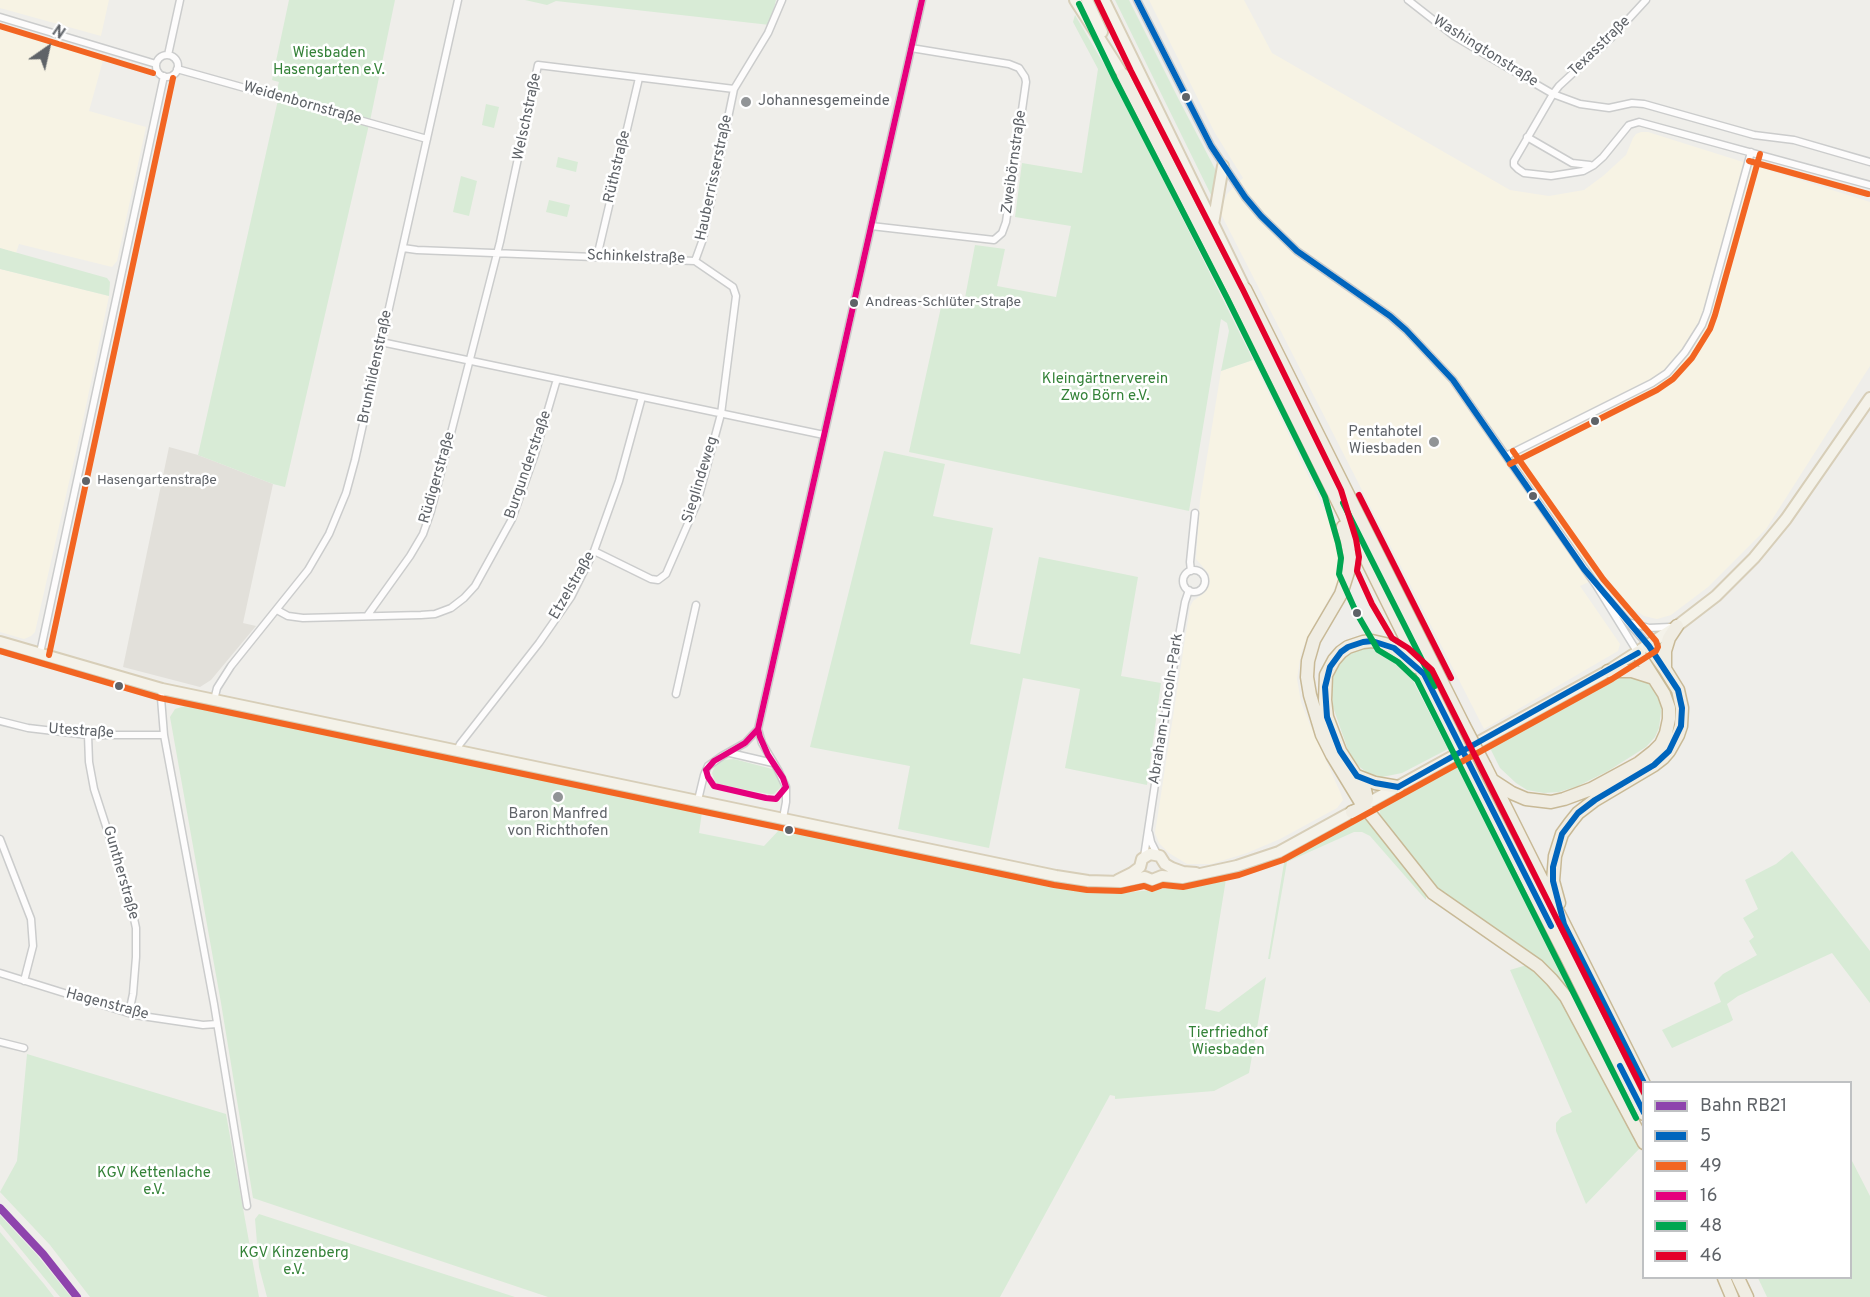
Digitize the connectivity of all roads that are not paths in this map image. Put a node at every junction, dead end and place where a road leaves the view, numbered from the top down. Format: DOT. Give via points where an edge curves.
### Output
graph roads {
  1 [pos="180,0"];
  2 [pos="458,0"];
  3 [pos="782,0"];
  4 [pos="922,0"];
  5 [pos="1075,0"];
  6 [pos="1087,0"];
  7 [pos="1104,0"];
  8 [pos="1137,0"];
  9 [pos="1408,0"];
  10 [pos="1646,0"];
  11 [pos="0,17"];
  12 [pos="911,48"];
  13 [pos="168,55"];
  14 [pos="156,64"];
  15 [pos="177,69"];
  16 [pos="1123,75"];
  17 [pos="165,76"];
  18 [pos="639,78"];
  19 [pos="734,89"];
  20 [pos="1553,94"];
  21 [pos="1527,137"];
  22 [pos="426,140"];
  23 [pos="1751,152"];
  24 [pos="1870,162"];
  25 [pos="1594,165"];
  26 [pos="1223,166"];
  27 [pos="1870,184"];
  28 [pos="1213,224"];
  29 [pos="871,226"];
  30 [pos="403,248"];
  31 [pos="497,253"];
  32 [pos="597,257"];
  33 [pos="695,261"];
  34 [pos="1245,289"];
  35 [pos="381,342"];
  36 [pos="469,361"];
  37 [pos="557,379"];
  38 [pos="642,397"];
  39 [pos="1870,398"];
  40 [pos="721,414"];
  41 [pos="824,435"];
  42 [pos="1506,456"];
  43 [pos="1333,494"];
  44 [pos="1195,513"];
  45 [pos="594,551"];
  46 [pos="1191,571"];
  47 [pos="1596,585"];
  48 [pos="1189,591"];
  49 [pos="696,605"];
  50 [pos="277,610"];
  51 [pos="367,616"];
  52 [pos="1631,623"];
  53 [pos="1677,627"];
  54 [pos="0,642"];
  55 [pos="1643,649"];
  56 [pos="40,653"];
  57 [pos="1665,669"];
  58 [pos="1608,671"];
  59 [pos="1424,674"];
  60 [pos="1654,678"];
  61 [pos="162,689"];
  62 [pos="676,694"];
  63 [pos="214,700"];
  64 [pos="0,721"];
  65 [pos="758,729"];
  66 [pos="88,735"];
  67 [pos="164,735"];
  68 [pos="457,750"];
  69 [pos="729,753"];
  70 [pos="773,763"];
  71 [pos="1357,776"];
  72 [pos="1491,780"];
  73 [pos="1398,787"];
  74 [pos="698,800"];
  75 [pos="1363,806"];
  76 [pos="1352,812"];
  77 [pos="783,818"];
  78 [pos="1148,828"];
  79 [pos="0,839"];
  80 [pos="1157,854"];
  81 [pos="1165,864"];
  82 [pos="1143,867"];
  83 [pos="1202,873"];
  84 [pos="1162,876"];
  85 [pos="1564,924"];
  86 [pos="0,973"];
  87 [pos="24,981"];
  88 [pos="129,1013"];
  89 [pos="217,1024"];
  90 [pos="0,1042"];
  91 [pos="24,1048"];
  92 [pos="1642,1081"];
  93 [pos="1642,1110"];
  94 [pos="1642,1139"];
  95 [pos="247,1206"];
  96 [pos="1724,1279"];
  97 [pos="1738,1279"];
  98 [pos="1732,1297"];
  99 [pos="1747,1297"];
  1 -- 13 [label="street"];
  2 -- 22 [label="street, Brunhildenstraße"];
  3 -- 19 [label="street, Hauberrisserstraße" via="768,33"];
  4 -- 12 [label="street"];
  5 -- 16 [label="main road"];
  6 -- 16 [label="main road"];
  7 -- 28 [label="main road"];
  8 -- 26 [label="street"];
  9 -- 20 [label="street, Washingtonstraße" via="1454,36"];
  10 -- 20 [label="street, Texasstraße"];
  11 -- 14 [label="street"];
  12 -- 29 [label="street"];
  12 -- 29 [label="street, Zweibörnstraße" via="1009,64 1023,73 1026,82 1006,222 994,240"];
  13 -- 14 [label="street"];
  13 -- 15 [label="street" via="176,60"];
  14 -- 17 [label="street"];
  15 -- 17 [label="street"];
  15 -- 22 [label="street, Weidenbornstraße"];
  16 -- 43 [label="highway"];
  17 -- 56 [label="street"];
  18 -- 19 [label="street, Welschstraße"];
  18 -- 31 [label="street, Welschstraße" via="538,65"];
  18 -- 32 [label="street, Rüthstraße"];
  19 -- 33 [label="street, Hauberrisserstraße"];
  20 -- 21 [label="street, Washingtonstraße"];
  20 -- 24 [label="street" via="1590,106 1644,104"];
  21 -- 25 [label="street" via="1572,163"];
  21 -- 25 [label="street, Washingtonstraße" via="1514,161 1524,173 1563,175"];
  22 -- 30 [label="street, Brunhildenstraße"];
  23 -- 25 [label="street, Washingtonstraße" via="1639,122 1629,124"];
  23 -- 27 [label="street, Washingtonstraße"];
  23 -- 42 [label="street" via="1710,301 1702,325 1685,352 1652,383"];
  26 -- 28 [label="main road"];
  26 -- 42 [label="street" via="1245,197 1285,240 1390,316 1422,346 1454,381"];
  28 -- 34 [label="main road"];
  29 -- 41 [label="street"];
  30 -- 31 [label="street, Schinkelstraße"];
  30 -- 35 [label="street, Brunhildenstraße"];
  31 -- 32 [label="street, Schinkelstraße"];
  31 -- 36 [label="street, Welschstraße"];
  32 -- 33 [label="street, Schinkelstraße"];
  33 -- 40 [label="street, Schinkelstraße" via="736,292"];
  34 -- 72 [label="highway, bridge"];
  35 -- 36 [label="street"];
  35 -- 50 [label="street, Brunhildenstraße" via="342,505 321,549"];
  36 -- 37 [label="street"];
  36 -- 51 [label="street, Rüdigerstraße" via="423,534"];
  37 -- 38 [label="street"];
  37 -- 51 [label="street, Burgunderstraße" via="512,519 475,586 450,608 435,614"];
  38 -- 40 [label="street"];
  38 -- 45 [label="street, Etzelstraße" via="619,481"];
  39 -- 53 [label="main road" via="1786,519 1754,558"];
  40 -- 41 [label="street"];
  40 -- 45 [label="street, Sieglindeweg" via="697,503 663,578 651,579"];
  41 -- 65 [label="street"];
  42 -- 47 [label="street"];
  43 -- 59 [label="highway"];
  43 -- 75 [label="highway" via="1350,558 1341,594 1314,640 1307,677 1322,735"];
  44 -- 46 [label="street, Abraham-Lincoln-Park"];
  45 -- 68 [label="street, Etzelstraße" via="571,597"];
  46 -- 48 [label="street, Abraham-Lincoln-Park" via="1184,578"];
  46 -- 48 [label="street, Abraham-Lincoln-Park" via="1201,573 1205,582 1199,590"];
  47 -- 52 [label="street"];
  47 -- 55 [label="street"];
  48 -- 78 [label="street, Abraham-Lincoln-Park"];
  49 -- 62 [label="street"];
  50 -- 51 [label="street, Burgunderstraße" via="303,618"];
  50 -- 63 [label="street, Brunhildenstraße" via="231,666"];
  52 -- 53 [label="street"];
  52 -- 55 [label="street"];
  53 -- 55 [label="main road"];
  53 -- 57 [label="highway" via="1665,651"];
  54 -- 56 [label="main road"];
  55 -- 57 [label="highway"];
  55 -- 58 [label="main road"];
  55 -- 60 [label="highway"];
  56 -- 61 [label="main road"];
  57 -- 85 [label="highway" via="1680,699 1678,735 1663,758 1595,800 1578,813 1562,834 1553,867"];
  58 -- 60 [label="highway" via="1632,671"];
  58 -- 73 [label="main road"];
  59 -- 71 [label="highway" via="1394,648 1372,641 1348,647 1334,660 1326,675 1327,717 1340,751"];
  59 -- 93 [label="highway, bridge"];
  60 -- 72 [label="highway" via="1664,694 1669,719 1661,744 1639,763 1591,789 1551,802 1526,799"];
  61 -- 63 [label="main road"];
  61 -- 67 [label="street"];
  63 -- 68 [label="main road"];
  64 -- 66 [label="street, Utestraße"];
  65 -- 69 [label="street" via="745,744"];
  65 -- 70 [label="street"];
  66 -- 67 [label="street, Utestraße"];
  66 -- 88 [label="street, Guntherstraße" via="94,789 136,928"];
  67 -- 89 [label="street"];
  68 -- 74 [label="main road"];
  69 -- 70 [label="street"];
  69 -- 74 [label="street" via="708,766"];
  70 -- 77 [label="street" via="786,787"];
  71 -- 73 [label="highway"];
  71 -- 75 [label="highway" via="1367,794"];
  72 -- 85 [label="highway"];
  73 -- 75 [label="main road"];
  74 -- 77 [label="main road"];
  75 -- 76 [label="main road"];
  76 -- 83 [label="main road" via="1275,853"];
  76 -- 94 [label="highway" via="1368,811 1433,892 1552,980 1566,997"];
  77 -- 82 [label="main road" via="1088,881 1130,881"];
  78 -- 80 [label="street, Abraham-Lincoln-Park"];
  78 -- 82 [label="street, Abraham-Lincoln-Park"];
  79 -- 87 [label="street" via="31,919 33,946"];
  80 -- 81 [label="main road"];
  80 -- 82 [label="main road" via="1150,854"];
  81 -- 83 [label="main road" via="1183,872"];
  81 -- 84 [label="main road"];
  82 -- 84 [label="main road" via="1152,880"];
  83 -- 84 [label="main road" via="1182,878"];
  85 -- 92 [label="highway"];
  86 -- 87 [label="street, Hagenstraße"];
  87 -- 88 [label="street, Hagenstraße"];
  88 -- 89 [label="street, Hagenstraße"];
  89 -- 95 [label="street"];
  90 -- 91 [label="street"];
  96 -- 98 [label="highway"];
  97 -- 99 [label="highway"];
}
